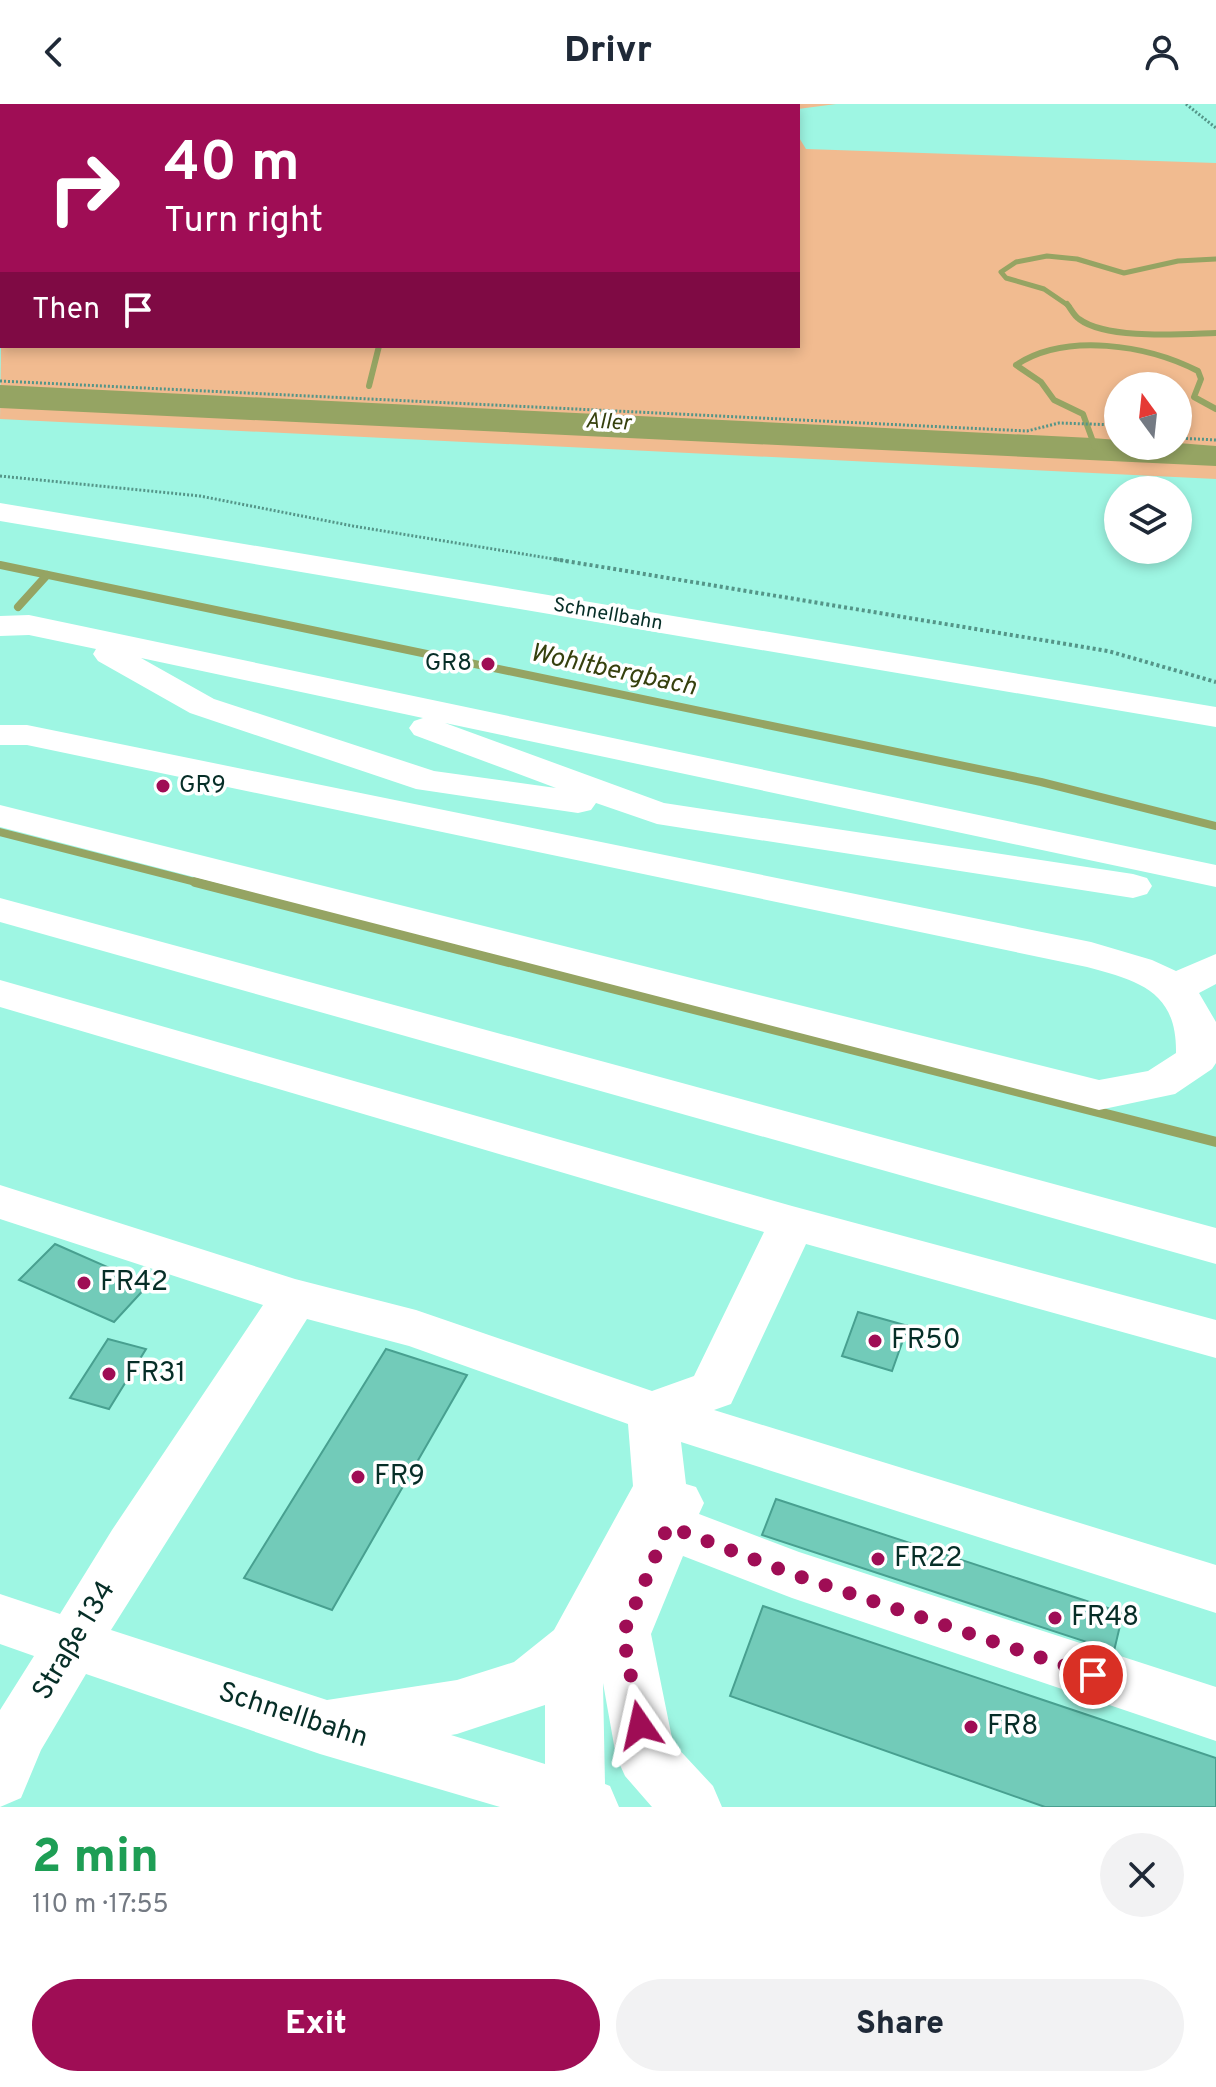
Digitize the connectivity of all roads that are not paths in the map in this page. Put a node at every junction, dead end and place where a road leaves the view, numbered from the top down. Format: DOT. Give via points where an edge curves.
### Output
graph roads {
  1 [pos="0,512"];
  2 [pos="0,626"];
  3 [pos="74,634"];
  4 [pos="416,706"];
  5 [pos="1216,717"];
  6 [pos="0,735"];
  7 [pos="657,813"];
  8 [pos="0,816"];
  9 [pos="1111,855"];
  10 [pos="1216,876"];
  11 [pos="1133,886"];
  12 [pos="1216,900"];
  13 [pos="0,910"];
  14 [pos="1204,976"];
  15 [pos="0,993"];
  16 [pos="0,1202"];
  17 [pos="792,1223"];
  18 [pos="1216,1246"];
  19 [pos="295,1297"];
  20 [pos="1216,1339"];
  21 [pos="652,1412"];
  22 [pos="668,1526"];
  23 [pos="1216,1589"];
  24 [pos="0,1619"];
  25 [pos="574,1648"];
  26 [pos="1216,1714"];
  27 [pos="320,1726"];
  28 [pos="9,1757"];
  29 [pos="575,1807"];
  30 [pos="588,1807"];
  31 [pos="691,1807"];
  1 -- 5 [label="street, Schnellbahn"];
  2 -- 3 [label="street" via="29,625"];
  3 -- 4 [label="street"];
  3 -- 7 [label="street" via="202,706 429,781"];
  4 -- 7 [label="street" via="409,722"];
  4 -- 9 [label="street"];
  6 -- 14 [label="street" via="27,735 1091,955 1146,971"];
  7 -- 11 [label="street"];
  8 -- 14 [label="street" via="1099,1095 1160,1084 1197,1059 1196,1022"];
  9 -- 10 [label="street"];
  9 -- 11 [label="street"];
  11 -- 12 [label="street"];
  13 -- 18 [label="street"];
  15 -- 17 [label="street"];
  16 -- 19 [label="street"];
  17 -- 20 [label="street"];
  17 -- 21 [label="street" via="713,1390"];
  19 -- 21 [label="street" via="416,1329"];
  19 -- 28 [label="street, Straße 134" via="131,1547"];
  21 -- 22 [label="street" via="680,1443 686,1482"];
  21 -- 23 [label="street"];
  21 -- 25 [label="street" via="660,1487"];
  22 -- 26 [label="street" via="792,1574"];
  22 -- 31 [label="street" via="623,1634 646,1756"];
  24 -- 27 [label="street, Schnellbahn"];
  25 -- 27 [label="street" via="532,1683 457,1707"];
  25 -- 29 [label="street"];
  27 -- 30 [label="street, Schnellbahn"];
}
